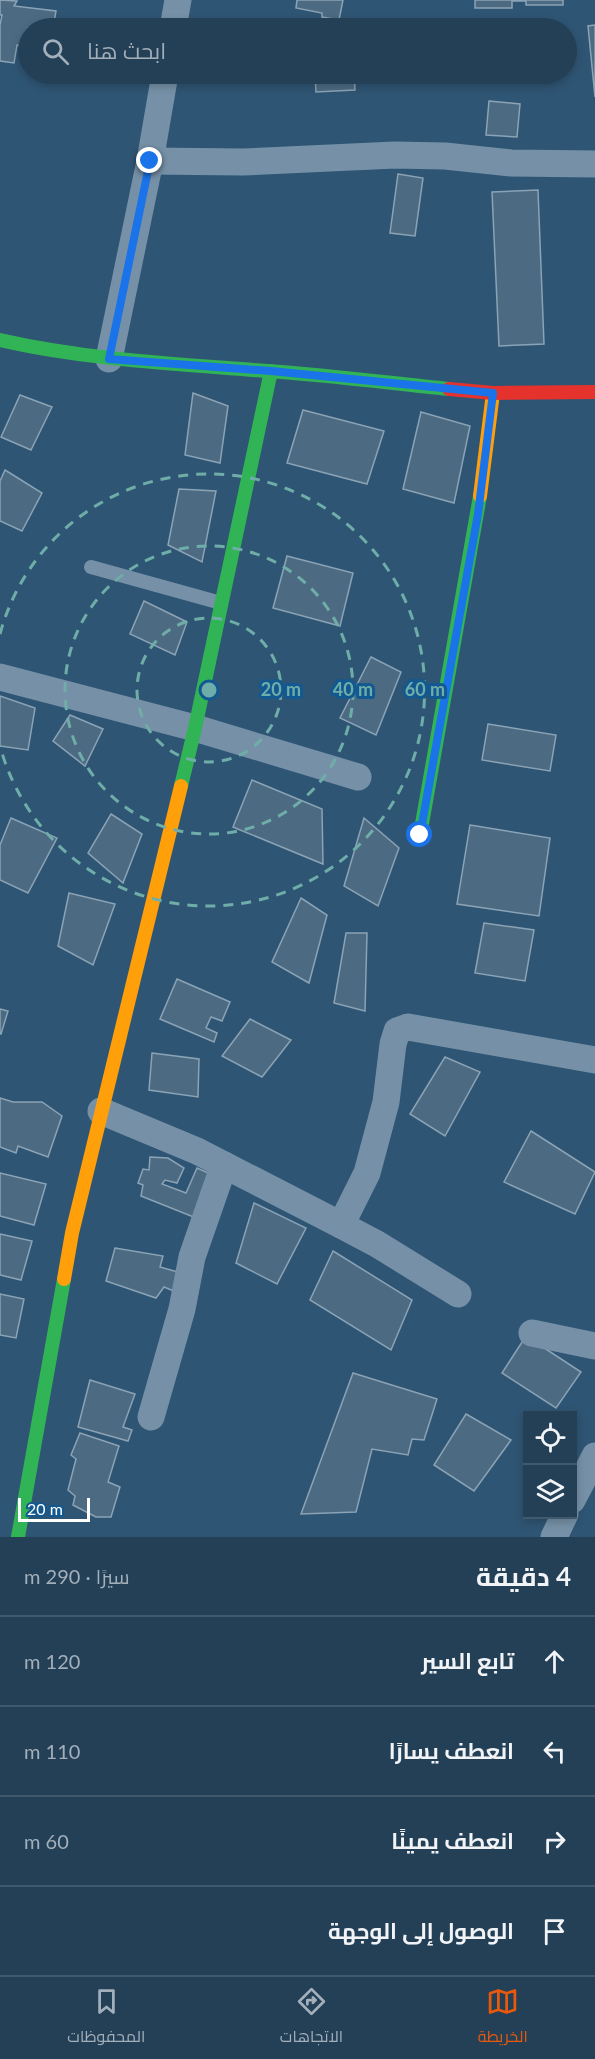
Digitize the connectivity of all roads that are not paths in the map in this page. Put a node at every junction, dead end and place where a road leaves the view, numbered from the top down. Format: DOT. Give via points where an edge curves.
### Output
graph roads {
  1 [pos="178,0"];
  2 [pos="175,18"];
  3 [pos="163,84"];
  4 [pos="150,161"];
  5 [pos="595,164"];
  6 [pos="0,340"];
  7 [pos="109,359"];
  8 [pos="271,371"];
  9 [pos="595,392"];
  10 [pos="493,393"];
  11 [pos="91,567"];
  12 [pos="222,603"];
  13 [pos="0,677"];
  14 [pos="195,728"];
  15 [pos="357,777"];
  16 [pos="420,835"];
  17 [pos="595,1060"];
  18 [pos="101,1111"];
  19 [pos="224,1165"];
  20 [pos="341,1225"];
  21 [pos="458,1294"];
  22 [pos="532,1333"];
  23 [pos="595,1346"];
  24 [pos="152,1417"];
  25 [pos="595,1456"];
  26 [pos="577,1492"];
  27 [pos="563,1519"];
  28 [pos="18,1537"];
  29 [pos="554,1537"];
  1 -- 2 [label="street"];
  3 -- 4 [label="street"];
  4 -- 5 [label="street" via="243,162 395,155"];
  4 -- 7 [label="street"];
  6 -- 7 [label="street"];
  7 -- 8 [label="street"];
  8 -- 10 [label="street"];
  8 -- 12 [label="street"];
  9 -- 10 [label="street"];
  10 -- 16 [label="street" via="478,514"];
  11 -- 12 [label="lane"];
  12 -- 14 [label="street"];
  13 -- 14 [label="street"];
  14 -- 15 [label="street"];
  14 -- 18 [label="street"];
  17 -- 20 [label="street" via="408,1027 398,1031 368,1173"];
  18 -- 19 [label="street"];
  18 -- 28 [label="street" via="72,1233"];
  19 -- 20 [label="street"];
  19 -- 24 [label="street" via="192,1257"];
  20 -- 21 [label="street"];
  22 -- 23 [label="street"];
  25 -- 26 [label="street"];
  27 -- 29 [label="street"];
}
